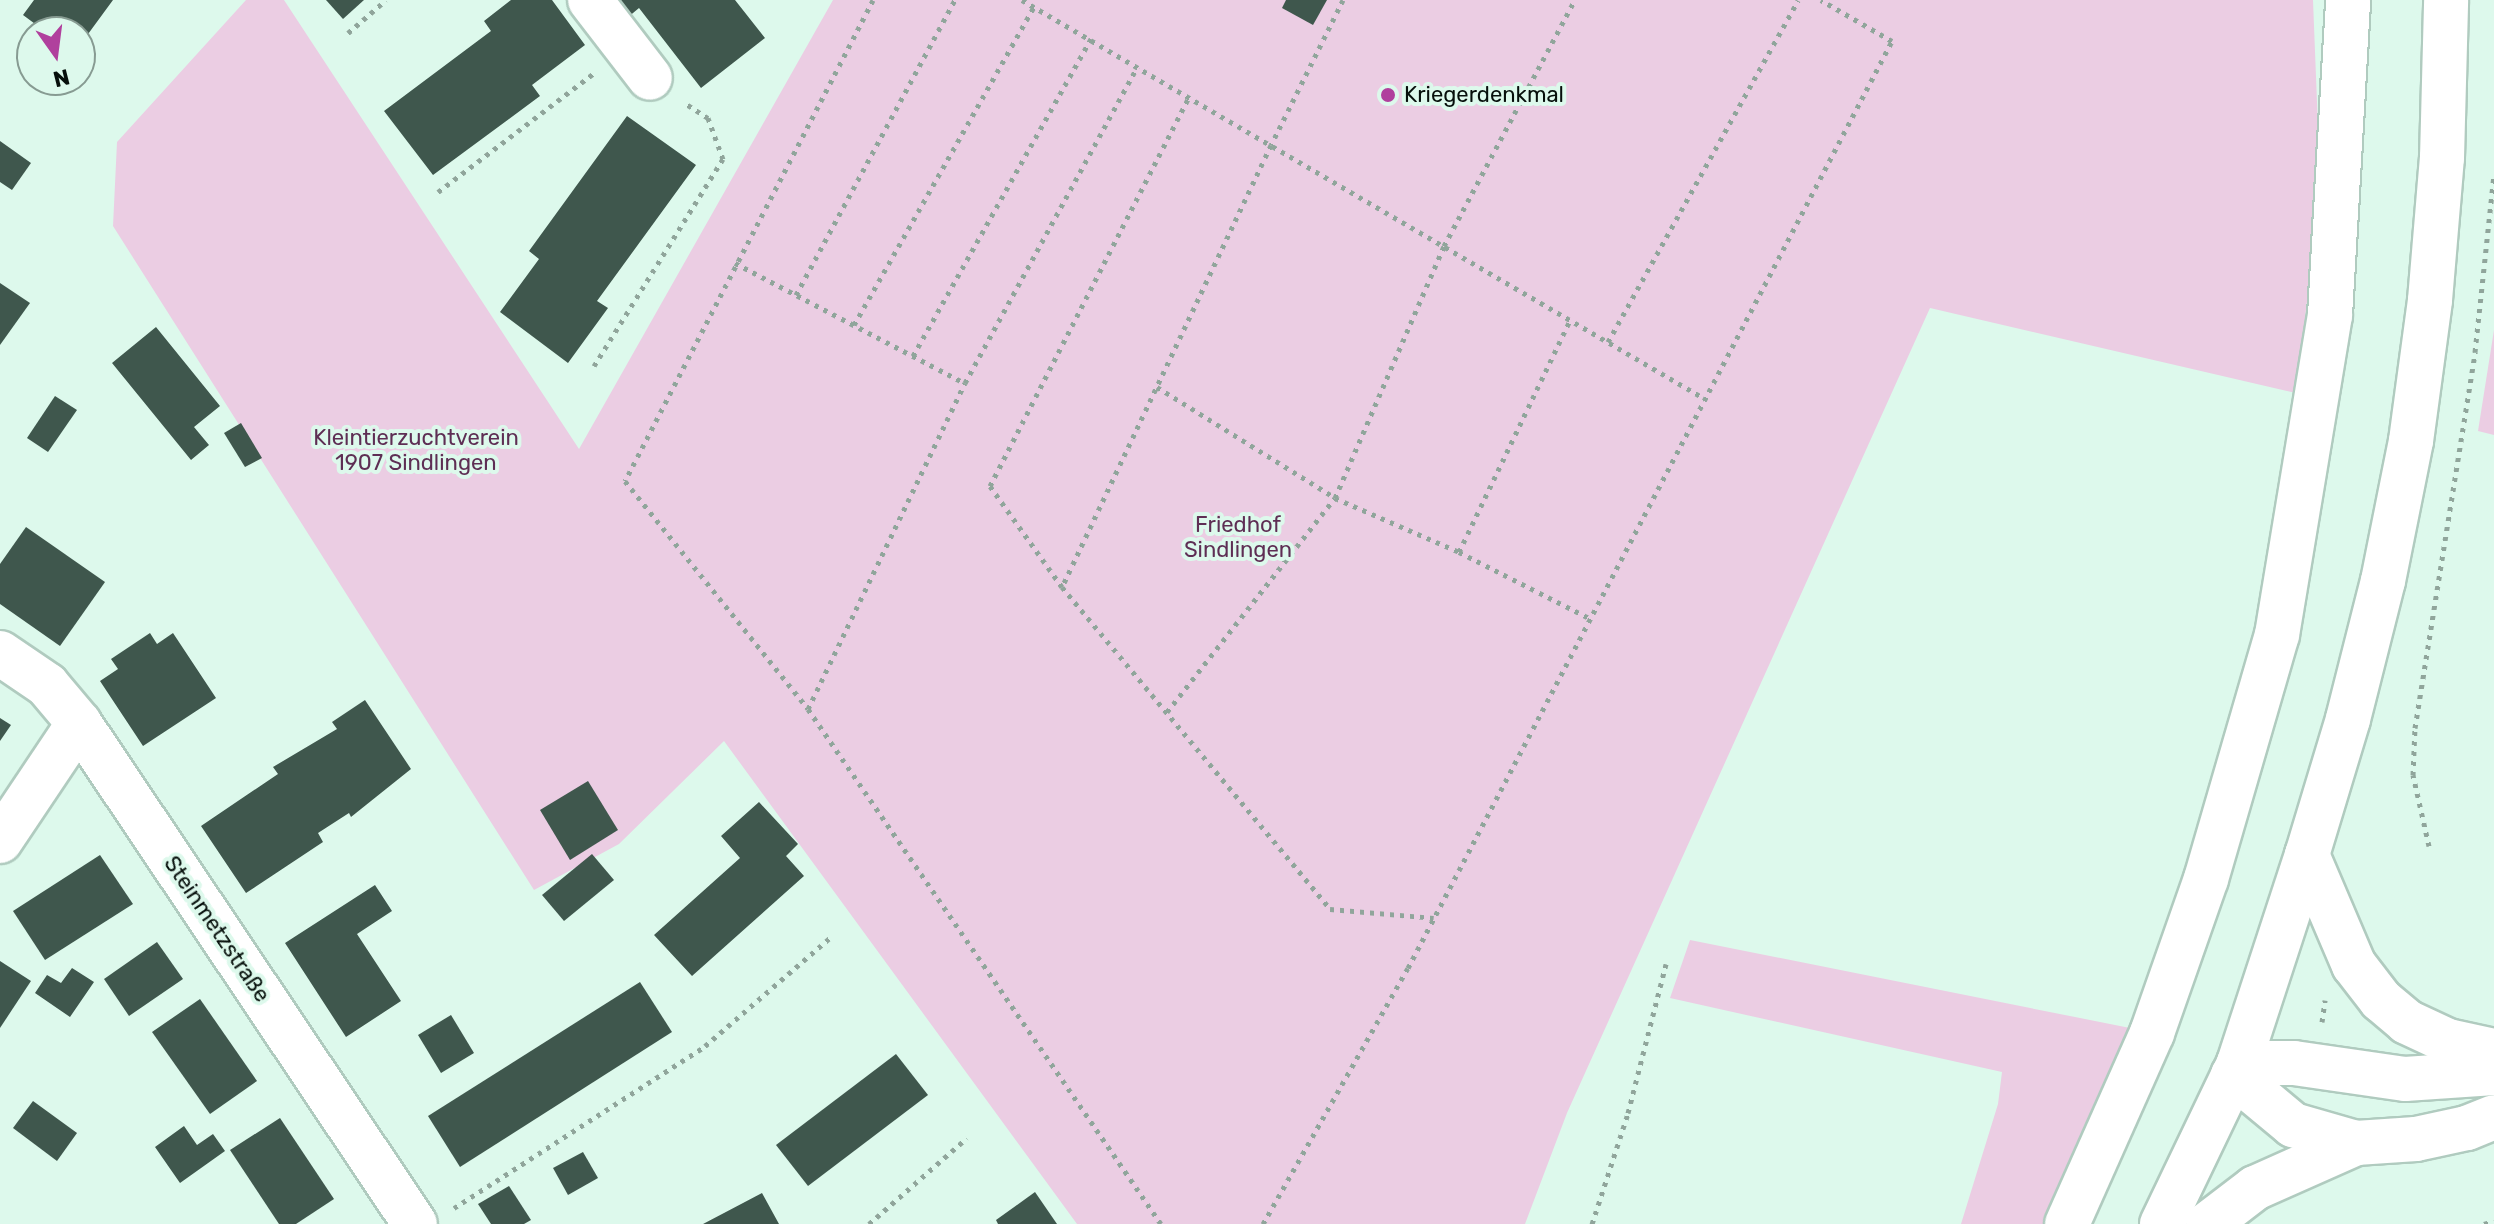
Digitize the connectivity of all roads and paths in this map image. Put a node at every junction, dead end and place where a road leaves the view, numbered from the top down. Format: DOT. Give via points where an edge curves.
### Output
graph roads {
  1 [pos="386,0"];
  2 [pos="590,0"];
  3 [pos="873,0"];
  4 [pos="955,0"];
  5 [pos="1022,0"];
  6 [pos="1343,0"];
  7 [pos="1575,0"];
  8 [pos="1798,0"];
  9 [pos="1821,0"];
  10 [pos="2348,0"];
  11 [pos="2446,0"];
  12 [pos="1034,7"];
  13 [pos="348,33"];
  14 [pos="1091,39"];
  15 [pos="638,64"];
  16 [pos="1137,67"];
  17 [pos="1189,97"];
  18 [pos="1271,145"];
  19 [pos="2494,173"];
  20 [pos="438,192"];
  21 [pos="1444,246"];
  22 [pos="735,263"];
  23 [pos="796,295"];
  24 [pos="1570,320"];
  25 [pos="854,325"];
  26 [pos="1608,342"];
  27 [pos="913,356"];
  28 [pos="594,366"];
  29 [pos="965,383"];
  30 [pos="1157,387"];
  31 [pos="1705,399"];
  32 [pos="1335,498"];
  33 [pos="1459,552"];
  34 [pos="1062,587"];
  35 [pos="1591,619"];
  36 [pos="0,653"];
  37 [pos="808,709"];
  38 [pos="1167,712"];
  39 [pos="79,723"];
  40 [pos="0,841"];
  41 [pos="2429,846"];
  42 [pos="2307,855"];
  43 [pos="1434,918"];
  44 [pos="833,935"];
  45 [pos="1666,964"];
  46 [pos="2494,1051"];
  47 [pos="2236,1069"];
  48 [pos="2494,1073"];
  49 [pos="2494,1117"];
  50 [pos="967,1138"];
  51 [pos="2356,1143"];
  52 [pos="429,1220"];
  53 [pos="869,1224"];
  54 [pos="1161,1224"];
  55 [pos="1263,1224"];
  56 [pos="1592,1224"];
  57 [pos="2067,1224"];
  58 [pos="2162,1224"];
  59 [pos="2208,1224"];
  1 -- 13 [label="path"];
  2 -- 15 [label="main road"];
  3 -- 22 [label="path"];
  4 -- 23 [label="path"];
  5 -- 12 [label="path"];
  6 -- 18 [label="path"];
  7 -- 21 [label="path"];
  8 -- 26 [label="path"];
  9 -- 31 [label="path" via="1892,41"];
  10 -- 57 [label="main road" via="2330,315 2277,635 2206,879 2162,1005"];
  11 -- 42 [label="main road" via="2442,158 2411,441 2379,597"];
  12 -- 14 [label="path"];
  12 -- 25 [label="path"];
  14 -- 16 [label="path"];
  14 -- 27 [label="path"];
  15 -- 20 [label="path"];
  15 -- 28 [label="path" via="708,118 723,159"];
  16 -- 17 [label="path"];
  16 -- 29 [label="path"];
  17 -- 18 [label="path"];
  17 -- 34 [label="path" via="990,486"];
  18 -- 21 [label="path"];
  18 -- 30 [label="path"];
  19 -- 41 [label="path" via="2475,352 2415,728 2413,775"];
  21 -- 24 [label="path"];
  21 -- 32 [label="path"];
  22 -- 23 [label="path"];
  22 -- 37 [label="path" via="625,481"];
  23 -- 25 [label="path"];
  24 -- 26 [label="path"];
  24 -- 33 [label="path"];
  25 -- 27 [label="path"];
  26 -- 31 [label="path"];
  27 -- 29 [label="path"];
  29 -- 37 [label="path"];
  30 -- 32 [label="path"];
  30 -- 34 [label="path"];
  31 -- 35 [label="path"];
  32 -- 33 [label="path"];
  32 -- 38 [label="path"];
  33 -- 35 [label="path"];
  34 -- 38 [label="path"];
  35 -- 43 [label="path"];
  36 -- 39 [label="main road, Steinmetzstraße" via="47,685"];
  37 -- 54 [label="path"];
  38 -- 43 [label="path" via="1330,909"];
  39 -- 40 [label="main road"];
  39 -- 52 [label="main road, Steinmetzstraße"];
  42 -- 46 [label="main road" via="2354,965 2381,1000 2407,1022 2448,1041"];
  42 -- 47 [label="main road"];
  43 -- 55 [label="path"];
  44 -- 52 [label="path" via="705,1046"];
  45 -- 56 [label="path" via="1628,1113"];
  47 -- 48 [label="main road" via="2294,1063 2405,1079"];
  47 -- 51 [label="main road" via="2293,1125"];
  47 -- 58 [label="main road"];
  49 -- 51 [label="main road" via="2416,1139"];
  50 -- 53 [label="path"];
  51 -- 59 [label="main road" via="2255,1188"];
}
